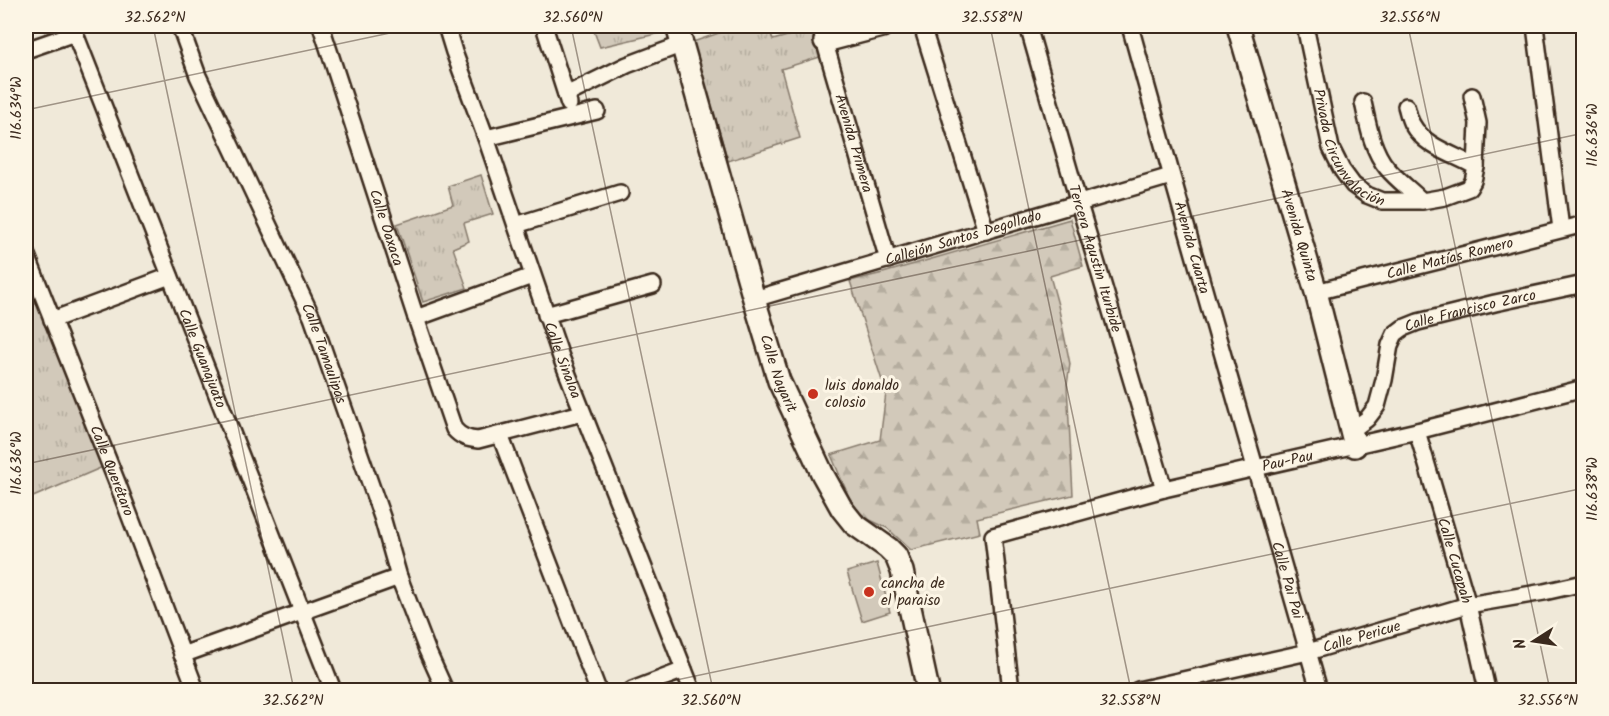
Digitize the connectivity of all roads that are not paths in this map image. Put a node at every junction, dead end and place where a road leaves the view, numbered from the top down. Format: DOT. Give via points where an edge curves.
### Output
graph roads {
  1 [pos="180,26"];
  2 [pos="321,26"];
  3 [pos="446,26"];
  4 [pos="544,26"];
  5 [pos="882,26"];
  6 [pos="922,26"];
  7 [pos="1028,26"];
  8 [pos="1130,26"];
  9 [pos="1238,26"];
  10 [pos="1305,26"];
  11 [pos="1535,26"];
  12 [pos="74,29"];
  13 [pos="822,34"];
  14 [pos="680,35"];
  15 [pos="26,50"];
  16 [pos="566,95"];
  17 [pos="1472,96"];
  18 [pos="1363,102"];
  19 [pos="1406,106"];
  20 [pos="597,111"];
  21 [pos="572,116"];
  22 [pos="486,138"];
  23 [pos="1476,167"];
  24 [pos="1171,176"];
  25 [pos="620,193"];
  26 [pos="1422,201"];
  27 [pos="1079,204"];
  28 [pos="1584,224"];
  29 [pos="516,225"];
  30 [pos="1561,229"];
  31 [pos="986,231"];
  32 [pos="26,253"];
  33 [pos="888,260"];
  34 [pos="170,276"];
  35 [pos="532,276"];
  36 [pos="1584,284"];
  37 [pos="653,285"];
  38 [pos="1316,292"];
  39 [pos="754,299"];
  40 [pos="546,315"];
  41 [pos="416,318"];
  42 [pos="52,320"];
  43 [pos="1584,388"];
  44 [pos="582,413"];
  45 [pos="1417,431"];
  46 [pos="500,435"];
  47 [pos="1354,438"];
  48 [pos="1256,469"];
  49 [pos="1164,489"];
  50 [pos="399,578"];
  51 [pos="1584,583"];
  52 [pos="1468,605"];
  53 [pos="303,612"];
  54 [pos="1308,652"];
  55 [pos="182,655"];
  56 [pos="684,670"];
  57 [pos="196,690"];
  58 [pos="333,690"];
  59 [pos="446,690"];
  60 [pos="598,690"];
  61 [pos="632,690"];
  62 [pos="692,690"];
  63 [pos="928,690"];
  64 [pos="1011,690"];
  65 [pos="1138,690"];
  66 [pos="1319,690"];
  67 [pos="1487,690"];
  1 -- 50 [label="street, Calle Tamaulipas" via="198,76 312,317 382,517"];
  2 -- 41 [label="street, Calle Oaxaca"];
  3 -- 22 [label="street, Calle Sinaloa"];
  4 -- 16 [label="street"];
  5 -- 13 [label="street"];
  6 -- 31 [label="street"];
  7 -- 27 [label="street, Tercera Agustin Iturbide"];
  8 -- 24 [label="street, Avenida Cuarta"];
  9 -- 38 [label="street, Avenida Quinta"];
  10 -- 26 [label="street, Privada Circunvalación" via="1331,148 1342,170 1353,185 1374,198"];
  11 -- 30 [label="street"];
  12 -- 15 [label="street"];
  12 -- 34 [label="street, Calle Guanajuato"];
  13 -- 33 [label="street, Avenida Primera"];
  14 -- 16 [label="street"];
  14 -- 39 [label="street, Calle Nayarit"];
  16 -- 21 [label="street"];
  17 -- 23 [label="street" via="1478,123"];
  18 -- 26 [label="street" via="1378,154"];
  19 -- 23 [label="street" via="1420,135"];
  20 -- 21 [label="street"];
  21 -- 22 [label="street"];
  22 -- 29 [label="street, Calle Sinaloa"];
  23 -- 26 [label="street, Privada Circunvalación" via="1469,188"];
  24 -- 27 [label="street, Callejón Santos Degollado"];
  24 -- 48 [label="street, Avenida Cuarta"];
  25 -- 29 [label="street"];
  27 -- 31 [label="street, Callejón Santos Degollado"];
  27 -- 49 [label="street, Tercera Agustin Iturbide"];
  28 -- 30 [label="street, Calle Matías Romero"];
  29 -- 35 [label="street, Calle Sinaloa"];
  30 -- 38 [label="street, Calle Matías Romero"];
  31 -- 33 [label="street, Callejón Santos Degollado"];
  32 -- 42 [label="street, Calle Querétaro"];
  33 -- 39 [label="street, Callejón Santos Degollado"];
  34 -- 42 [label="street"];
  34 -- 53 [label="street, Calle Guanajuato"];
  35 -- 40 [label="street, Calle Sinaloa"];
  35 -- 41 [label="street"];
  36 -- 47 [label="street, Calle Francisco Zarco" via="1403,328 1390,345 1377,406"];
  37 -- 40 [label="street"];
  38 -- 47 [label="street, Avenida Quinta"];
  39 -- 63 [label="street, Calle Nayarit" via="779,381 823,475 854,524 896,556"];
  40 -- 44 [label="street, Calle Sinaloa"];
  41 -- 46 [label="street, Calle Oaxaca" via="454,429 469,439"];
  42 -- 55 [label="street, Calle Querétaro"];
  43 -- 45 [label="street, Pau-Pau"];
  44 -- 46 [label="street"];
  44 -- 56 [label="street, Calle Sinaloa"];
  45 -- 47 [label="street, Pau-Pau"];
  45 -- 52 [label="street, Calle Cucapah"];
  46 -- 60 [label="street"];
  47 -- 48 [label="street, Pau-Pau"];
  48 -- 49 [label="street, Pau-Pau"];
  48 -- 54 [label="street, Calle Pai Pai"];
  49 -- 64 [label="street, Pau-Pau" via="993,536"];
  50 -- 53 [label="street"];
  50 -- 59 [label="street, Calle Tamaulipas"];
  51 -- 52 [label="street, Calle Pericue"];
  52 -- 54 [label="street, Calle Pericue"];
  52 -- 67 [label="street, Calle Cucapah"];
  53 -- 55 [label="street"];
  53 -- 58 [label="street, Calle Guanajuato"];
  54 -- 65 [label="street, Calle Pericue"];
  54 -- 66 [label="street, Calle Pai Pai"];
  55 -- 57 [label="street, Calle Querétaro"];
  56 -- 61 [label="street"];
  56 -- 62 [label="street, Calle Sinaloa"];
}
